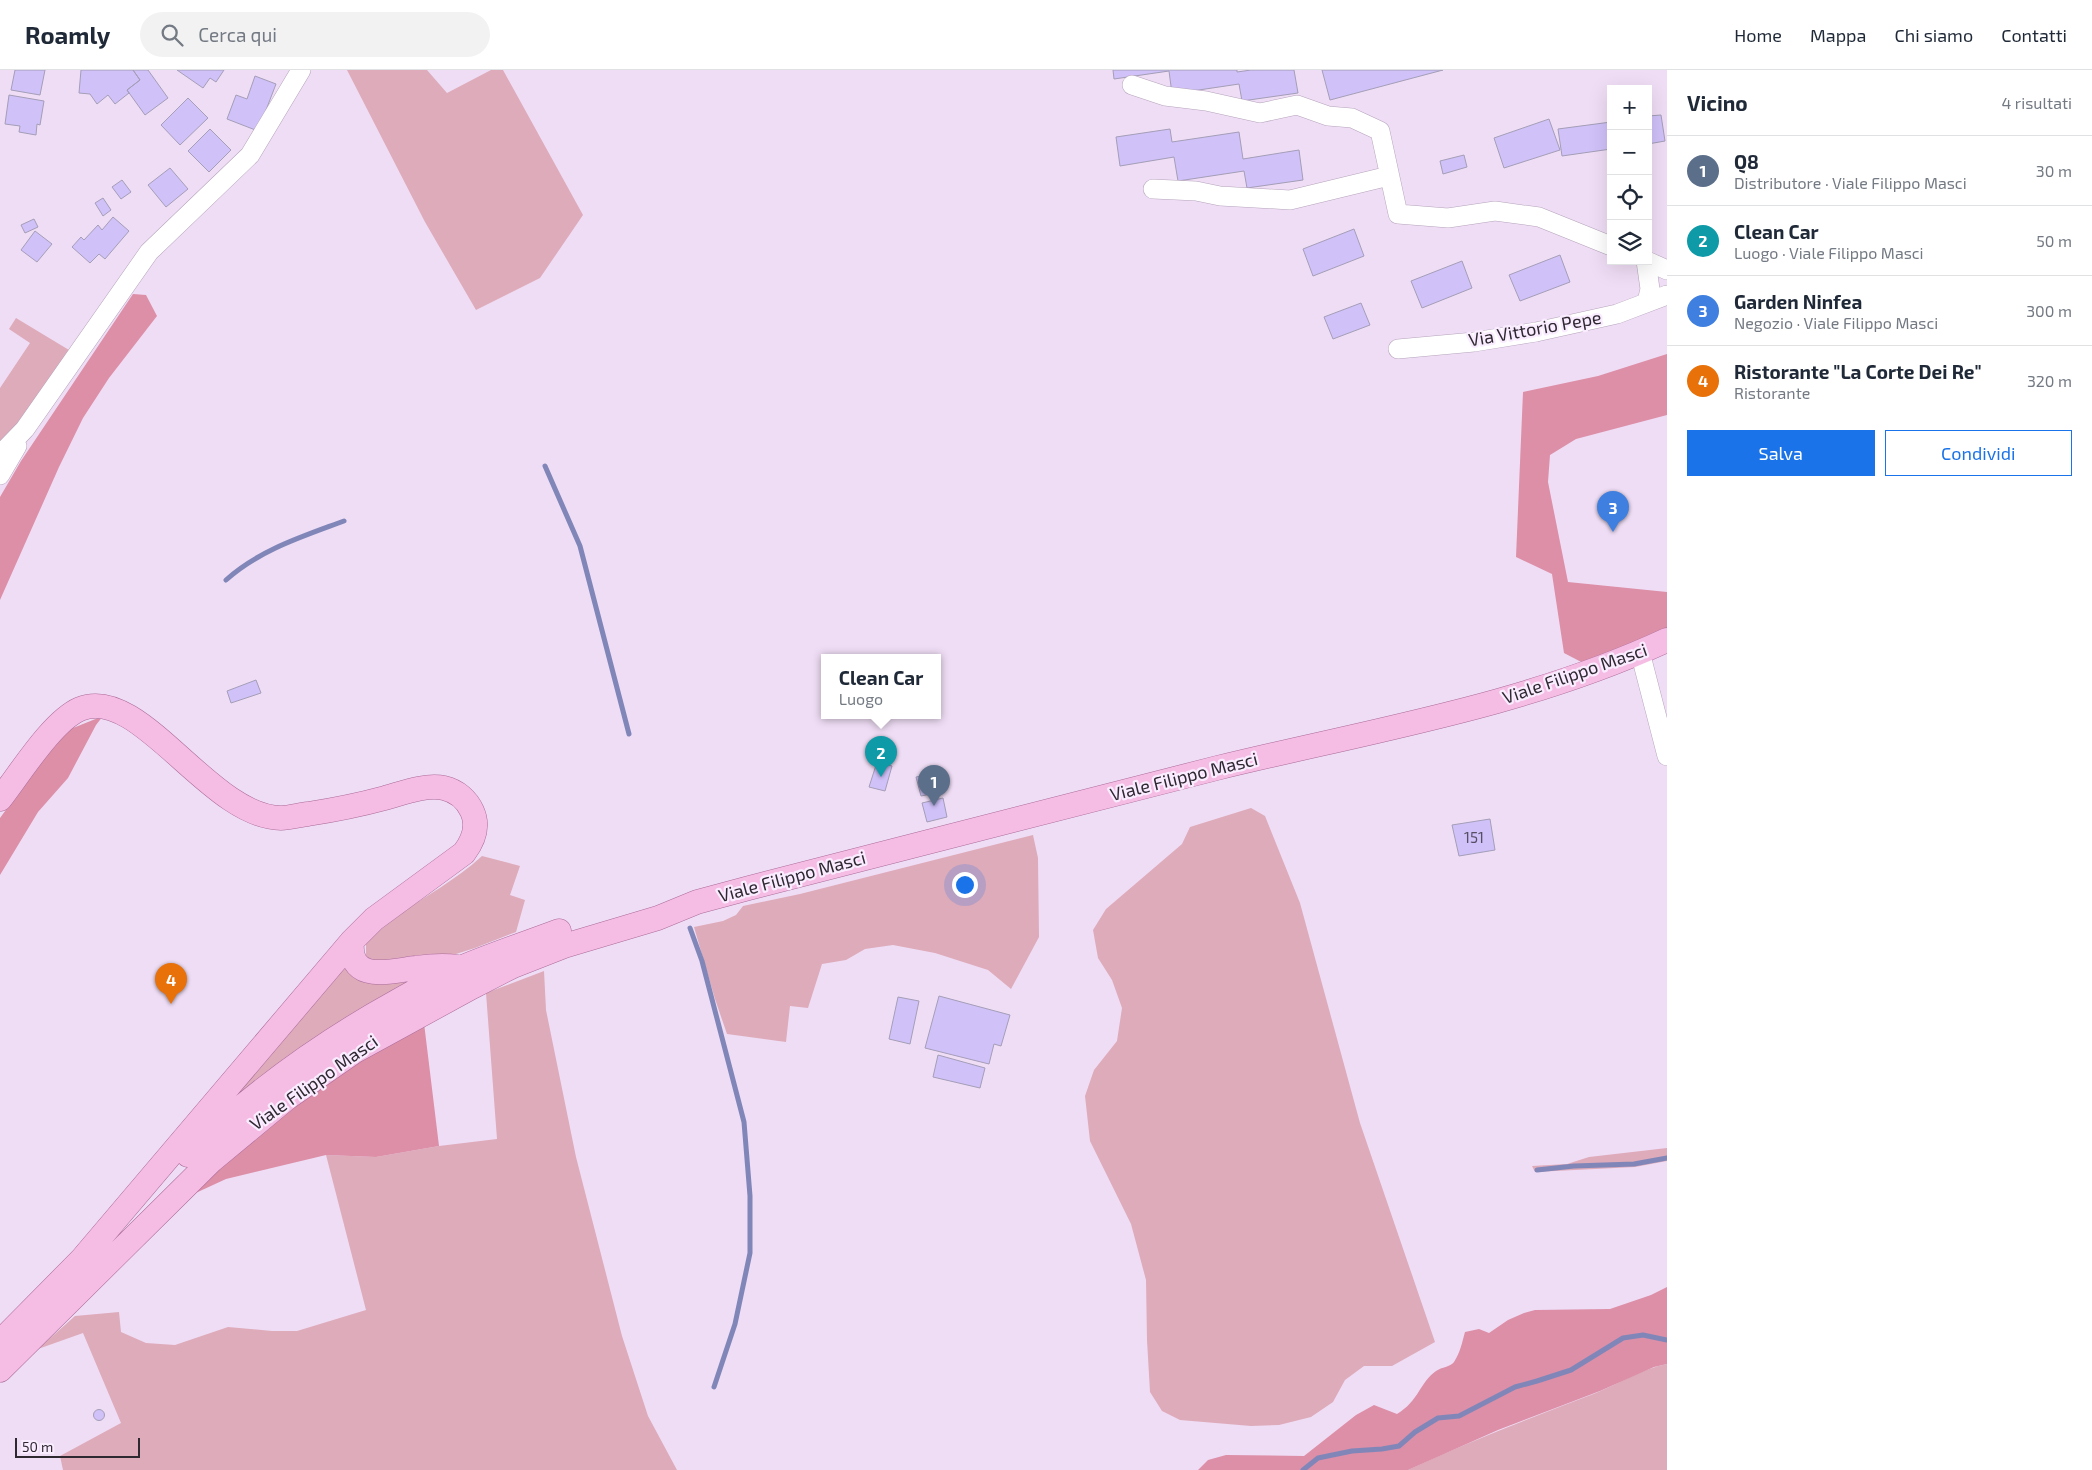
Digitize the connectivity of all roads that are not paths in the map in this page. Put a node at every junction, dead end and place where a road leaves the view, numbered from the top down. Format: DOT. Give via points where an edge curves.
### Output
graph roads {
  1 [pos="301,70"];
  2 [pos="1132,85"];
  3 [pos="1389,176"];
  4 [pos="1153,188"];
  5 [pos="1607,244"];
  6 [pos="1652,263"];
  7 [pos="1647,265"];
  8 [pos="1667,270"];
  9 [pos="1667,295"];
  10 [pos="1648,302"];
  11 [pos="1398,349"];
  12 [pos="25,429"];
  13 [pos="0,455"];
  14 [pos="0,475"];
  15 [pos="1667,640"];
  16 [pos="1640,652"];
  17 [pos="1667,756"];
  18 [pos="0,799"];
  19 [pos="697,902"];
  20 [pos="352,941"];
  21 [pos="513,966"];
  22 [pos="462,968"];
  23 [pos="234,1080"];
  24 [pos="202,1141"];
  25 [pos="159,1211"];
  26 [pos="82,1260"];
  27 [pos="0,1342"];
  28 [pos="0,1370"];
  1 -- 12 [label="street" via="250,155 149,252"];
  2 -- 3 [label="street" via="1165,96 1260,113 1297,105 1328,116 1352,118 1380,131"];
  3 -- 4 [label="street" via="1290,200"];
  3 -- 5 [label="street" via="1398,214 1448,218 1495,211 1539,217"];
  6 -- 8 [label="street"];
  7 -- 10 [label="street"];
  9 -- 10 [label="street, Via Vittorio Pepe"];
  10 -- 11 [label="street, Via Vittorio Pepe" via="1617,314 1536,332"];
  12 -- 13 [label="street"];
  12 -- 14 [label="street"];
  15 -- 16 [label="main road, Viale Filippo Masci"];
  16 -- 17 [label="street"];
  16 -- 19 [label="main road, Viale Filippo Masci" via="1593,671 1487,704 1217,768"];
  18 -- 20 [label="main road" via="48,735 78,709 92,706 108,706 127,714 211,785 258,813 281,818 345,809 432,787 456,793 466,802 474,817 474,832 469,846 456,859 374,918"];
  19 -- 21 [label="main road, Viale Filippo Masci"];
  19 -- 22 [label="main road, Viale Filippo Masci" via="616,914 559,930"];
  20 -- 22 [label="main road" via="355,960 361,968 372,973 445,965"];
  20 -- 23 [label="main road"];
  21 -- 22 [label="main road, Viale Filippo Masci" via="489,971"];
  21 -- 25 [label="main road, Viale Filippo Masci" via="355,1051 287,1098 211,1161"];
  22 -- 24 [label="main road, Viale Filippo Masci" via="375,1014 311,1054 223,1121"];
  23 -- 24 [label="main road"];
  23 -- 26 [label="main road"];
  24 -- 25 [label="main road, Viale Filippo Masci" via="190,1168"];
  24 -- 26 [label="main road, Viale Filippo Masci"];
  25 -- 28 [label="main road, Viale Filippo Masci"];
  26 -- 27 [label="main road, Viale Filippo Masci"];
}
